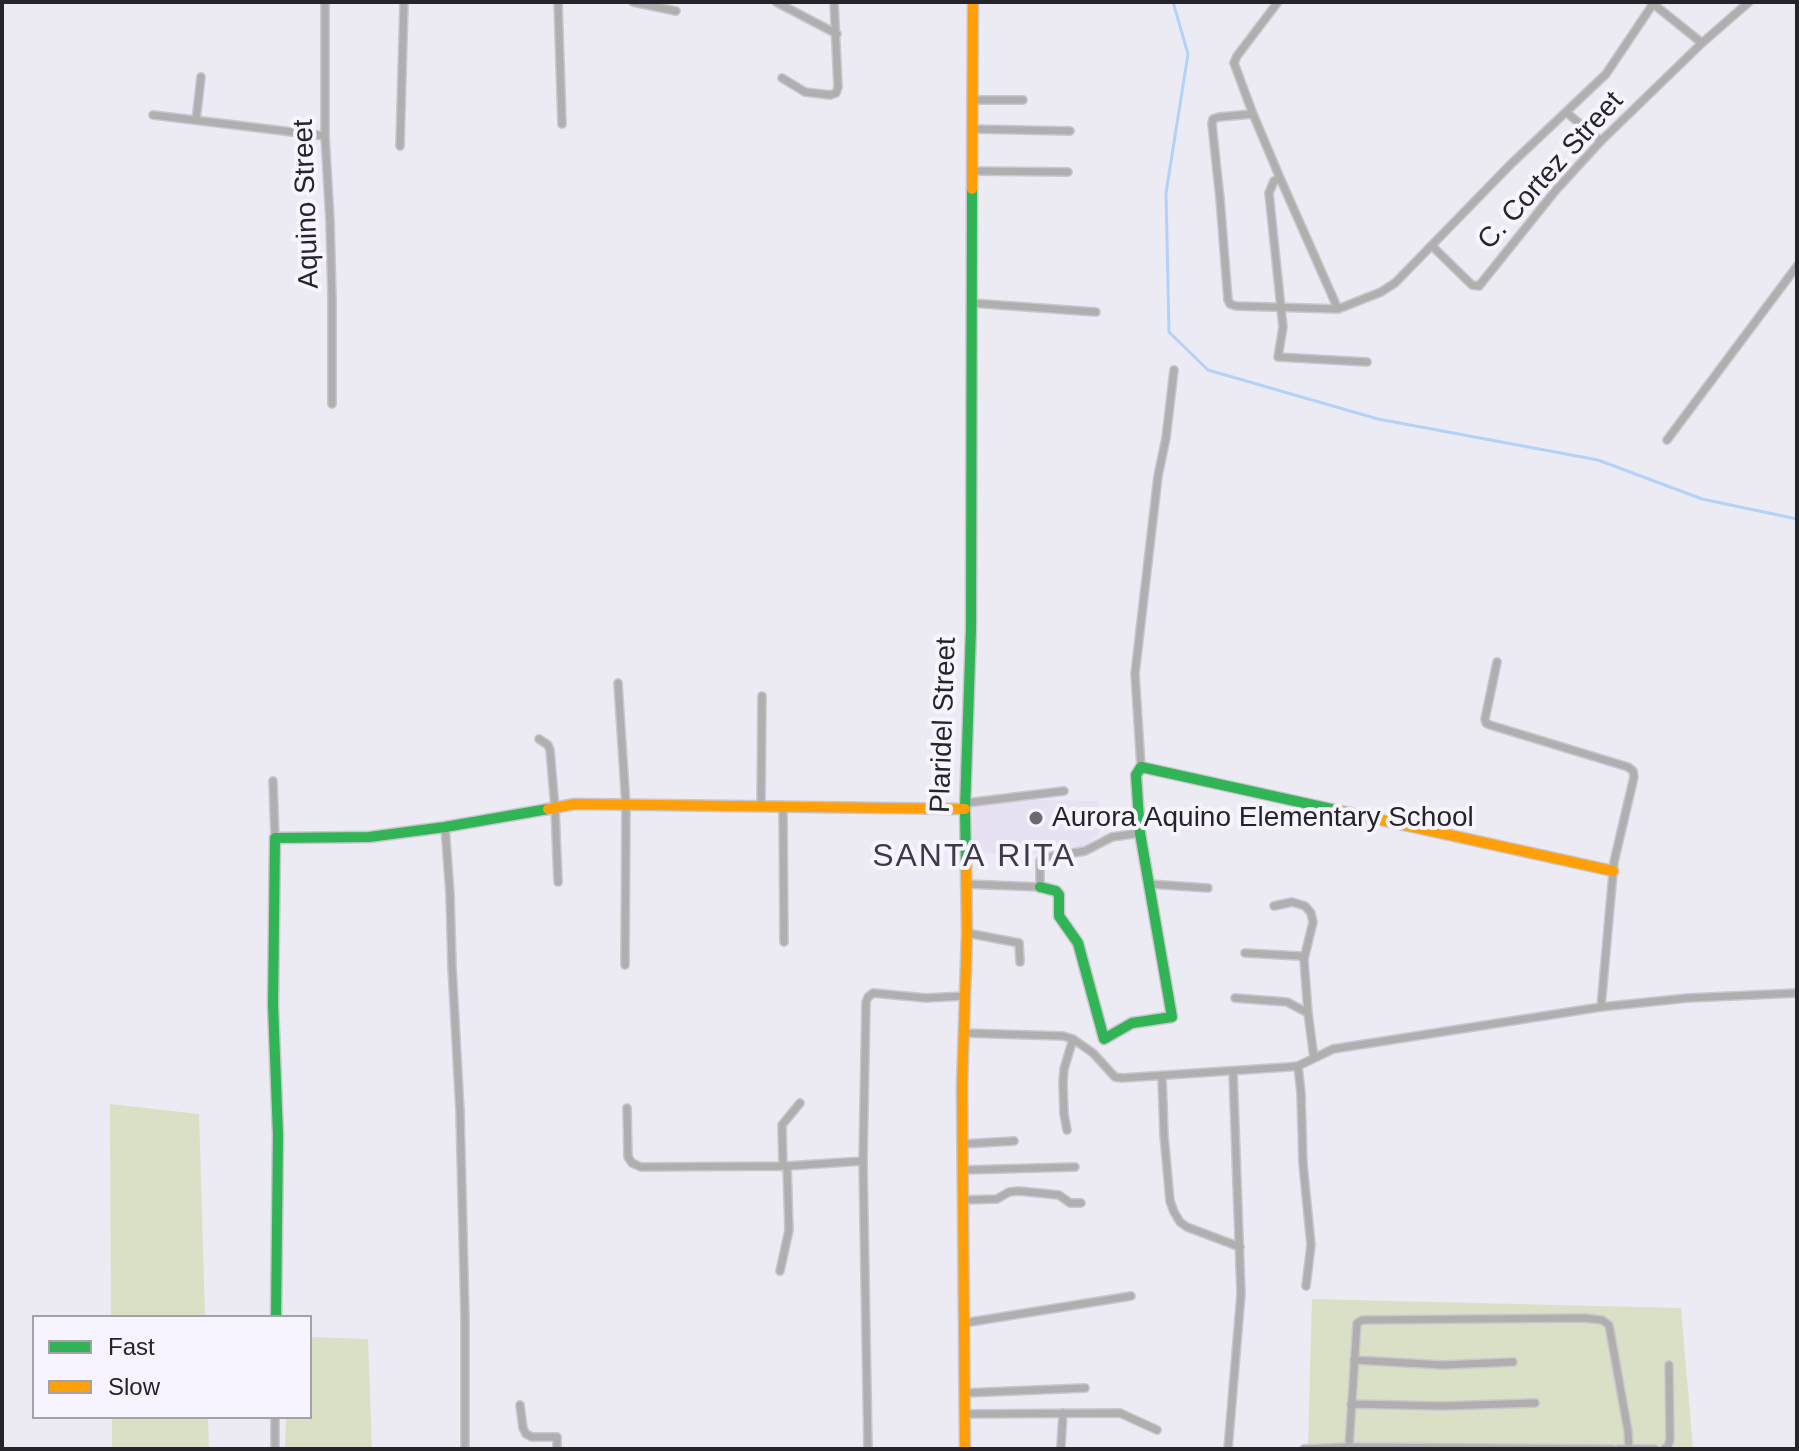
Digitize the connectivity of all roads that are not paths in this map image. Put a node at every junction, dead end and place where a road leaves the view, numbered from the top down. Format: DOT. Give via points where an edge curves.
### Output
graph roads {
  1 [pos="325,2"];
  2 [pos="404,2"];
  3 [pos="558,2"];
  4 [pos="633,2"];
  5 [pos="776,2"];
  6 [pos="834,2"];
  7 [pos="973,2"];
  8 [pos="1278,2"];
  9 [pos="1749,2"];
  10 [pos="1651,3"];
  11 [pos="676,11"];
  12 [pos="837,34"];
  13 [pos="1702,43"];
  14 [pos="201,77"];
  15 [pos="782,78"];
  16 [pos="972,100"];
  17 [pos="1023,100"];
  18 [pos="1567,113"];
  19 [pos="1253,114"];
  20 [pos="153,115"];
  21 [pos="196,120"];
  22 [pos="562,124"];
  23 [pos="972,129"];
  24 [pos="1070,131"];
  25 [pos="325,136"];
  26 [pos="1601,141"];
  27 [pos="400,146"];
  28 [pos="971,171"];
  29 [pos="1068,172"];
  30 [pos="1280,178"];
  31 [pos="1432,246"];
  32 [pos="1797,266"];
  33 [pos="1787,279"];
  34 [pos="1797,285"];
  35 [pos="971,303"];
  36 [pos="1282,307"];
  37 [pos="1338,309"];
  38 [pos="1096,312"];
  39 [pos="1367,362"];
  40 [pos="1174,370"];
  41 [pos="332,404"];
  42 [pos="1667,440"];
  43 [pos="1497,662"];
  44 [pos="618,683"];
  45 [pos="762,696"];
  46 [pos="539,739"];
  47 [pos="1141,767"];
  48 [pos="273,781"];
  49 [pos="1064,791"];
  50 [pos="966,803"];
  51 [pos="626,806"];
  52 [pos="761,807"];
  53 [pos="783,807"];
  54 [pos="555,808"];
  55 [pos="445,827"];
  56 [pos="1140,833"];
  57 [pos="275,838"];
  58 [pos="1613,871"];
  59 [pos="558,882"];
  60 [pos="965,884"];
  61 [pos="1149,884"];
  62 [pos="1040,887"];
  63 [pos="1208,888"];
  64 [pos="1274,906"];
  65 [pos="967,933"];
  66 [pos="784,942"];
  67 [pos="1245,953"];
  68 [pos="1304,959"];
  69 [pos="1020,962"];
  70 [pos="625,965"];
  71 [pos="1797,993"];
  72 [pos="964,996"];
  73 [pos="1235,998"];
  74 [pos="1601,1007"];
  75 [pos="1308,1013"];
  76 [pos="963,1033"];
  77 [pos="1073,1039"];
  78 [pos="1104,1039"];
  79 [pos="1093,1053"];
  80 [pos="1314,1058"];
  81 [pos="1298,1066"];
  82 [pos="1233,1071"];
  83 [pos="1162,1076"];
  84 [pos="800,1103"];
  85 [pos="627,1108"];
  86 [pos="1067,1130"];
  87 [pos="1014,1141"];
  88 [pos="963,1144"];
  89 [pos="863,1161"];
  90 [pos="785,1166"];
  91 [pos="1075,1167"];
  92 [pos="963,1170"];
  93 [pos="963,1200"];
  94 [pos="1081,1203"];
  95 [pos="1240,1247"];
  96 [pos="780,1271"];
  97 [pos="1306,1286"];
  98 [pos="1131,1296"];
  99 [pos="276,1315"];
  100 [pos="964,1323"];
  101 [pos="1354,1360"];
  102 [pos="1513,1362"];
  103 [pos="1669,1365"];
  104 [pos="1085,1388"];
  105 [pos="964,1393"];
  106 [pos="1535,1403"];
  107 [pos="1351,1404"];
  108 [pos="520,1405"];
  109 [pos="1063,1413"];
  110 [pos="964,1414"];
  111 [pos="275,1419"];
  112 [pos="1157,1430"];
  113 [pos="1061,1446"];
  114 [pos="1349,1447"];
  115 [pos="275,1449"];
  116 [pos="465,1449"];
  117 [pos="556,1449"];
  118 [pos="868,1449"];
  119 [pos="965,1449"];
  120 [pos="1228,1449"];
  121 [pos="1304,1449"];
  122 [pos="1615,1449"];
  123 [pos="1629,1449"];
  124 [pos="1655,1449"];
  125 [pos="1664,1449"];
  1 -- 25 [label="street, Aquino Street"];
  2 -- 27 [label="street"];
  3 -- 22 [label="street"];
  4 -- 11 [label="street"];
  5 -- 12 [label="street"];
  6 -- 12 [label="street"];
  7 -- 16 [label="street, Plaridel Street"];
  8 -- 19 [label="street" via="1234,63"];
  9 -- 13 [label="street, C. Cortez Street"];
  10 -- 13 [label="street"];
  10 -- 18 [label="street" via="1606,74"];
  12 -- 15 [label="street" via="836,93 805,92"];
  13 -- 26 [label="street, C. Cortez Street"];
  14 -- 21 [label="street"];
  16 -- 17 [label="street"];
  16 -- 23 [label="street, Plaridel Street"];
  18 -- 26 [label="street"];
  18 -- 31 [label="street"];
  19 -- 30 [label="street"];
  19 -- 36 [label="street" via="1219,117 1212,124 1228,300 1236,306"];
  20 -- 21 [label="street"];
  21 -- 25 [label="street"];
  23 -- 24 [label="street"];
  23 -- 28 [label="street, Plaridel Street"];
  25 -- 41 [label="street, Aquino Street"];
  26 -- 31 [label="street, C. Cortez Street" via="1479,286"];
  28 -- 29 [label="street"];
  28 -- 35 [label="street, Plaridel Street"];
  30 -- 36 [label="street" via="1269,193"];
  30 -- 37 [label="street"];
  31 -- 37 [label="street" via="1389,288"];
  32 -- 33 [label="street"];
  33 -- 34 [label="street"];
  33 -- 42 [label="street"];
  35 -- 38 [label="street"];
  35 -- 50 [label="street, Plaridel Street"];
  36 -- 37 [label="street"];
  36 -- 39 [label="street" via="1278,357"];
  40 -- 47 [label="street" via="1135,674"];
  43 -- 58 [label="street" via="1485,719 1490,725 1633,771"];
  44 -- 51 [label="street"];
  45 -- 52 [label="street"];
  46 -- 54 [label="street" via="550,750"];
  47 -- 56 [label="street" via="1136,775"];
  47 -- 58 [label="street"];
  48 -- 57 [label="street"];
  49 -- 50 [label="street"];
  50 -- 53 [label="street"];
  50 -- 60 [label="street, Plaridel Street"];
  51 -- 52 [label="street"];
  51 -- 54 [label="street"];
  51 -- 70 [label="street"];
  52 -- 53 [label="street"];
  53 -- 66 [label="street"];
  54 -- 55 [label="street"];
  54 -- 59 [label="street"];
  55 -- 57 [label="street" via="369,837"];
  55 -- 116 [label="street" via="461,1154"];
  56 -- 61 [label="street"];
  56 -- 62 [label="street" via="1042,858"];
  57 -- 99 [label="street"];
  58 -- 74 [label="street"];
  60 -- 62 [label="street"];
  60 -- 65 [label="street, Plaridel Street"];
  61 -- 63 [label="street"];
  61 -- 78 [label="street" via="1172,1017 1132,1023"];
  62 -- 78 [label="street" via="1059,895 1059,916 1078,943"];
  64 -- 68 [label="street" via="1292,902 1311,913"];
  65 -- 69 [label="street" via="1019,943"];
  65 -- 72 [label="street, Plaridel Street"];
  67 -- 68 [label="street"];
  68 -- 75 [label="street"];
  71 -- 74 [label="street"];
  72 -- 76 [label="street, Plaridel Street"];
  72 -- 89 [label="street" via="868,997"];
  73 -- 75 [label="street" via="1287,1002"];
  74 -- 80 [label="street" via="1333,1049"];
  75 -- 80 [label="street"];
  76 -- 77 [label="street"];
  76 -- 88 [label="street, Plaridel Street"];
  77 -- 79 [label="street"];
  77 -- 86 [label="street" via="1063,1083"];
  78 -- 79 [label="street"];
  79 -- 83 [label="street" via="1119,1078"];
  80 -- 81 [label="street"];
  81 -- 82 [label="street"];
  81 -- 97 [label="street" via="1311,1245"];
  82 -- 83 [label="street"];
  82 -- 95 [label="street"];
  83 -- 95 [label="street" via="1174,1212 1187,1227"];
  84 -- 90 [label="street" via="782,1125"];
  85 -- 90 [label="street" via="628,1157 641,1167"];
  87 -- 88 [label="street"];
  88 -- 92 [label="street, Plaridel Street"];
  89 -- 90 [label="street"];
  89 -- 118 [label="street"];
  90 -- 96 [label="street" via="789,1230"];
  91 -- 92 [label="street"];
  92 -- 93 [label="street, Plaridel Street"];
  93 -- 94 [label="street" via="997,1199 1019,1191"];
  93 -- 100 [label="street, Plaridel Street"];
  95 -- 120 [label="street"];
  98 -- 100 [label="street"];
  100 -- 105 [label="street, Plaridel Street"];
  101 -- 102 [label="street"];
  101 -- 107 [label="street"];
  101 -- 123 [label="street" via="1357,1323 1362,1320 1602,1320 1609,1325"];
  103 -- 125 [label="street" via="1670,1439"];
  104 -- 105 [label="street"];
  105 -- 110 [label="street, Plaridel Street"];
  106 -- 107 [label="street"];
  107 -- 114 [label="street"];
  108 -- 117 [label="street" via="526,1434 557,1437"];
  109 -- 110 [label="street"];
  109 -- 112 [label="street" via="1124,1414"];
  109 -- 113 [label="street"];
  110 -- 119 [label="street, Plaridel Street"];
  111 -- 115 [label="street"];
  114 -- 121 [label="street"];
  114 -- 122 [label="street"];
  122 -- 123 [label="street"];
  123 -- 124 [label="street"];
}
